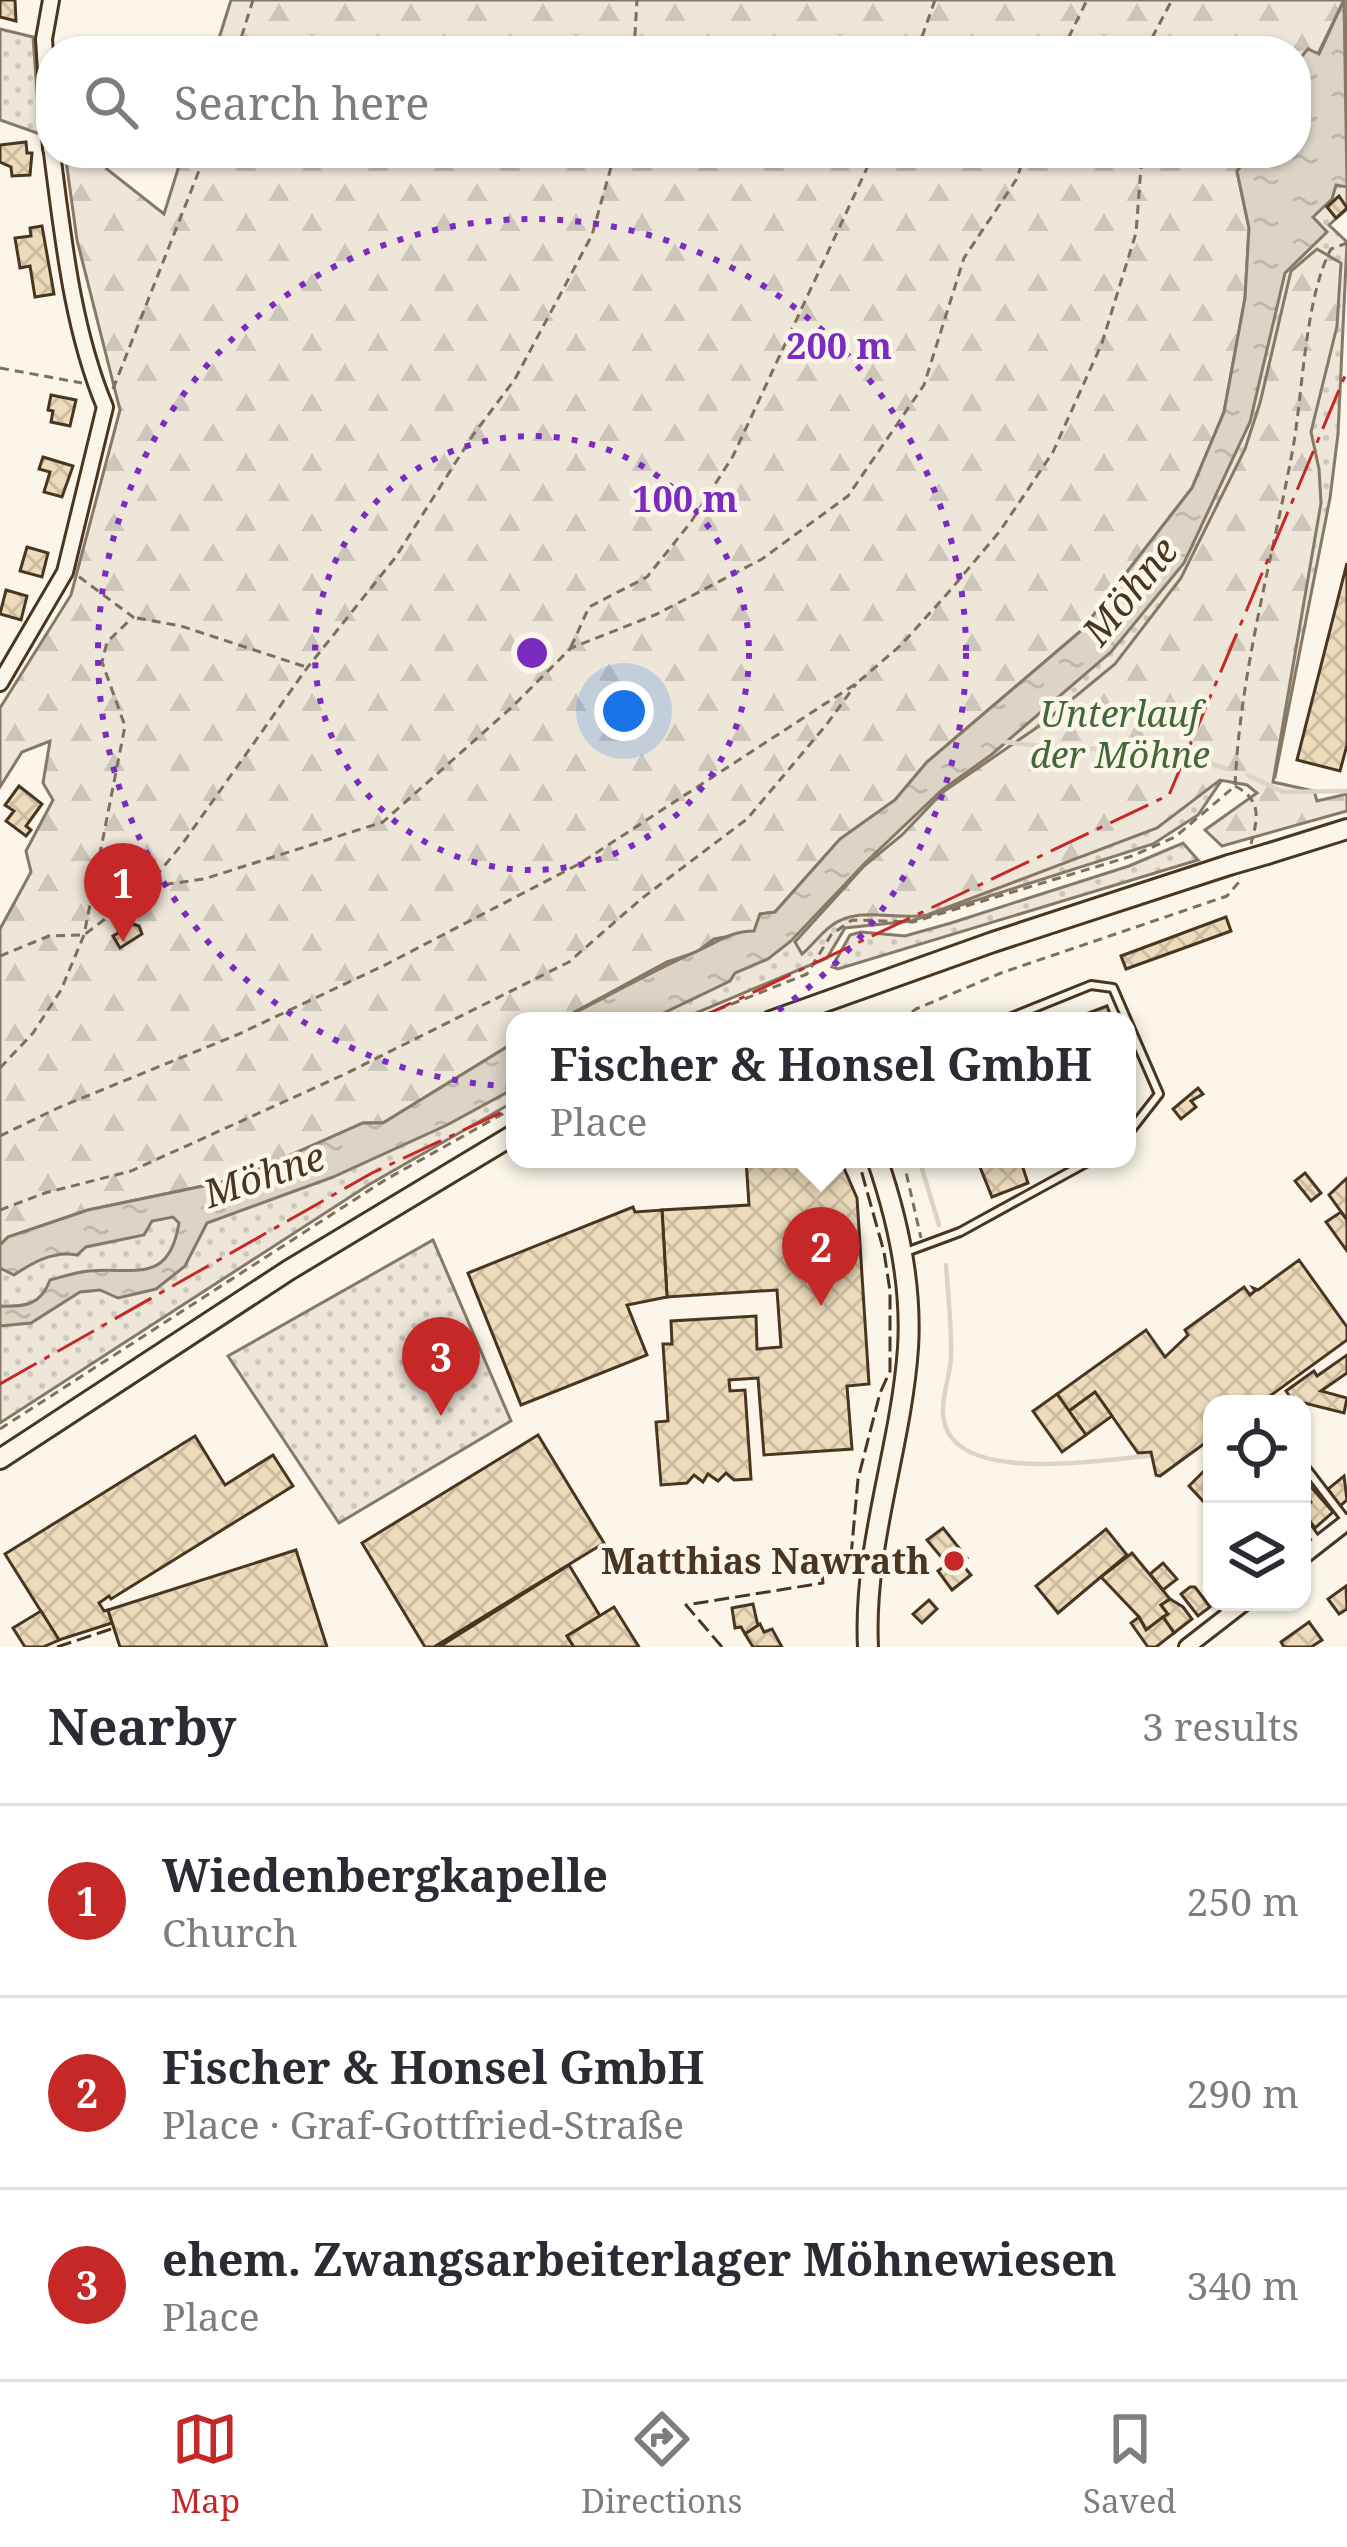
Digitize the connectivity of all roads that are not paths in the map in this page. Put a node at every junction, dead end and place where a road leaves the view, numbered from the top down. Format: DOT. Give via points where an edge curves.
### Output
graph roads {
  1 [pos="51,0"];
  2 [pos="45,36"];
  3 [pos="53,168"];
  4 [pos="0,683"];
  5 [pos="1347,829"];
  6 [pos="821,1012"];
  7 [pos="1024,1012"];
  8 [pos="1123,1012"];
  9 [pos="1136,1041"];
  10 [pos="1136,1124"];
  11 [pos="506,1139"];
  12 [pos="880,1168"];
  13 [pos="1077,1168"];
  14 [pos="903,1253"];
  15 [pos="0,1459"];
  16 [pos="1311,1475"];
  17 [pos="1347,1522"];
  18 [pos="1311,1533"];
  19 [pos="1319,1544"];
  20 [pos="1311,1550"];
  21 [pos="1235,1611"];
  22 [pos="1198,1644"];
  23 [pos="868,1647"];
  1 -- 2 [label="street"];
  3 -- 4 [label="street" via="65,257 105,407 65,572"];
  5 -- 6 [label="main road, bridge" via="1258,852 1234,873"];
  7 -- 8 [label="lane" via="1091,985 1113,988"];
  9 -- 10 [label="lane" via="1159,1094"];
  11 -- 15 [label="main road"];
  12 -- 14 [label="main road"];
  13 -- 14 [label="lane" via="960,1232"];
  14 -- 23 [label="main road" via="908,1344 872,1560"];
  16 -- 17 [label="lane"];
  17 -- 19 [label="street"];
  18 -- 19 [label="lane"];
  19 -- 20 [label="street"];
  21 -- 22 [label="street"];
}
